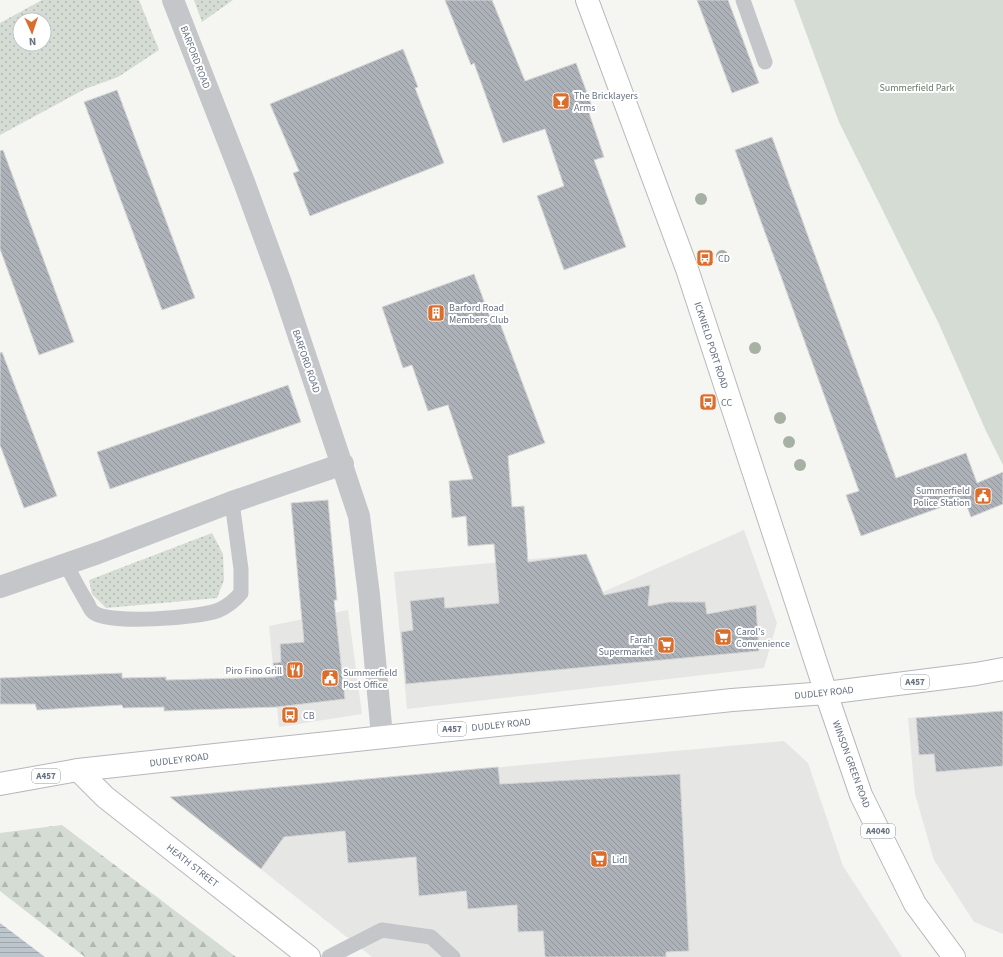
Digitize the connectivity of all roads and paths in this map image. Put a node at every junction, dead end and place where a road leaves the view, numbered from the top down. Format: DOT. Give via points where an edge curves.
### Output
graph roads {
  1 [pos="173,0"];
  2 [pos="587,0"];
  3 [pos="743,0"];
  4 [pos="765,62"];
  5 [pos="343,464"];
  6 [pos="232,502"];
  7 [pos="66,564"];
  8 [pos="0,587"];
  9 [pos="1003,669"];
  10 [pos="826,693"];
  11 [pos="382,736"];
  12 [pos="78,770"];
  13 [pos="0,784"];
  14 [pos="309,957"];
  15 [pos="329,957"];
  16 [pos="453,957"];
  17 [pos="954,957"];
  1 -- 5 [label="street, BARFORD ROAD" via="244,182"];
  2 -- 10 [label="main road, ICKNIELD PORT ROAD" via="687,269"];
  3 -- 4 [label="lane"];
  5 -- 6 [label="street"];
  5 -- 11 [label="street, BARFORD ROAD" via="359,516"];
  6 -- 7 [label="street"];
  6 -- 7 [label="lane" via="241,569 241,593 234,601 219,610 194,616 108,618 93,612"];
  7 -- 8 [label="street"];
  9 -- 10 [label="main road, DUDLEY ROAD / A457"];
  10 -- 11 [label="main road, DUDLEY ROAD / A457" via="732,700"];
  10 -- 17 [label="main road, WINSON GREEN ROAD / A4040" via="861,795 915,904"];
  11 -- 12 [label="main road, DUDLEY ROAD / A457"];
  12 -- 13 [label="main road, DUDLEY ROAD / A457"];
  12 -- 14 [label="main road, HEATH STREET" via="105,797"];
  15 -- 16 [label="lane" via="382,930 432,937"];
}
